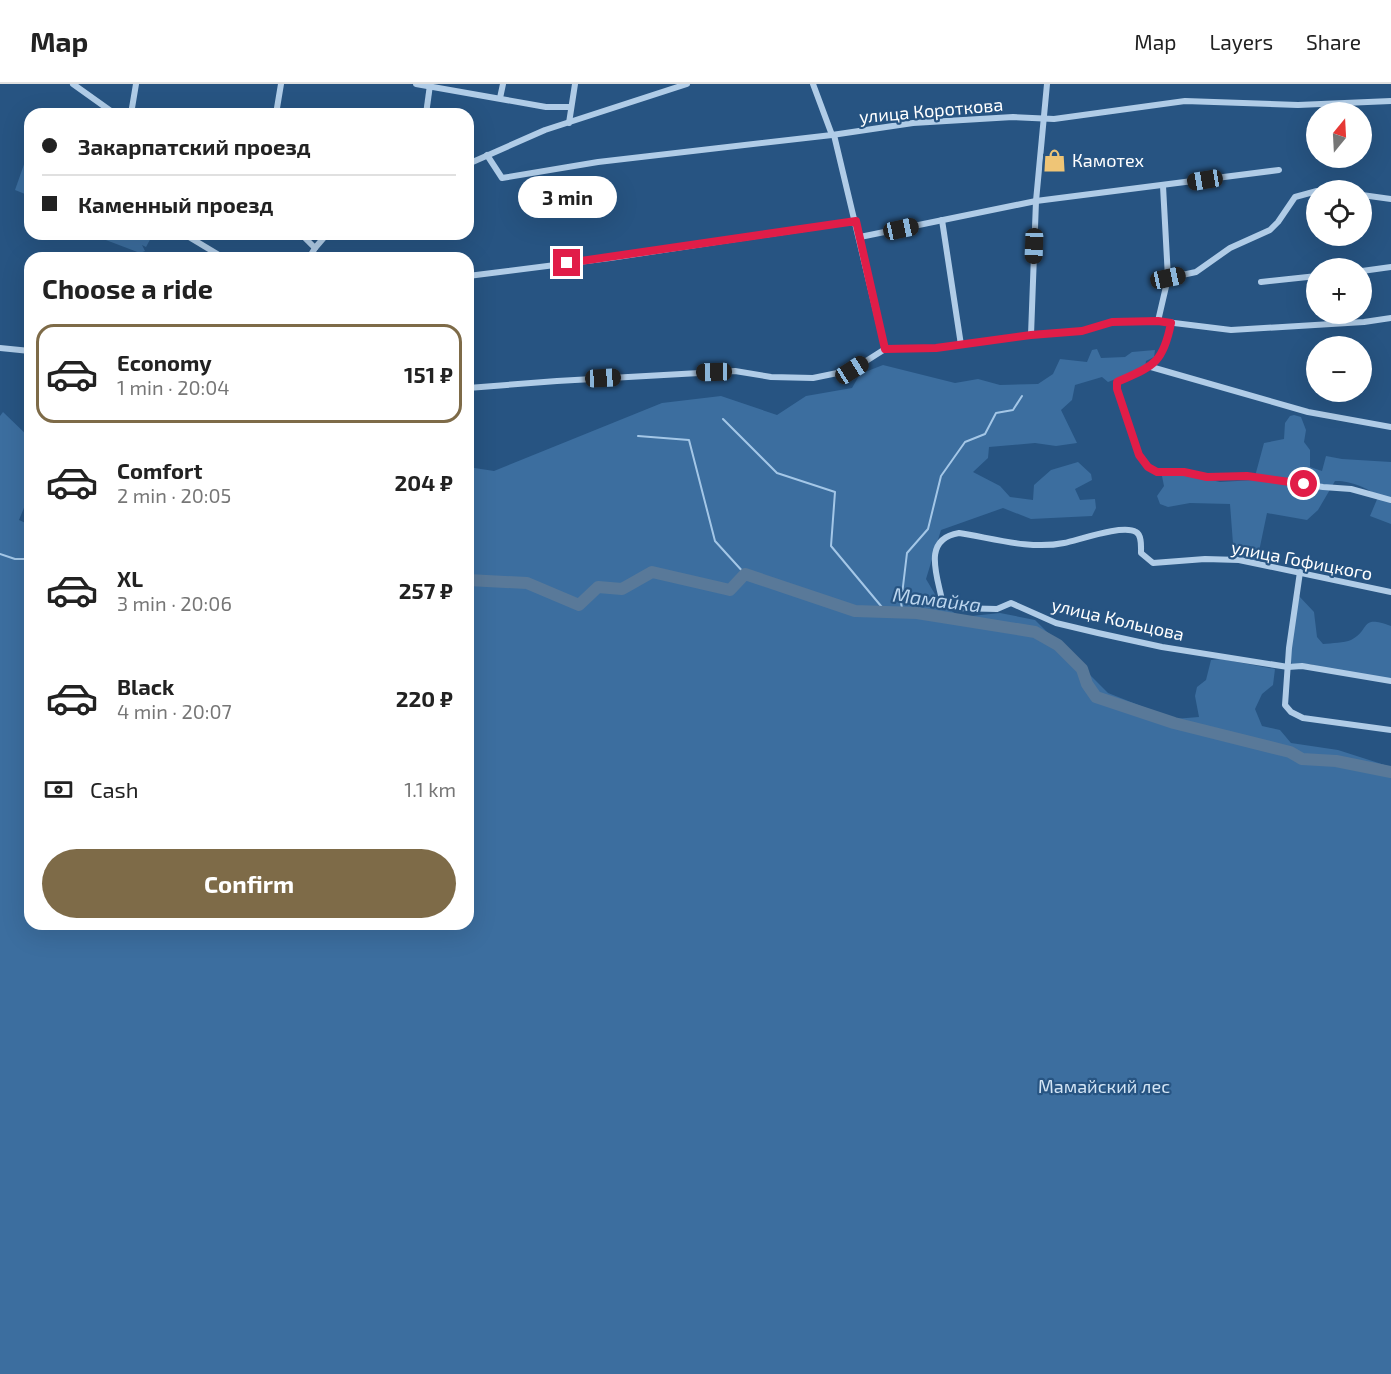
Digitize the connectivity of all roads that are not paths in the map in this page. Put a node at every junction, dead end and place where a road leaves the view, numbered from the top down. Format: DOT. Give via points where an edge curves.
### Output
graph roads {
  1 [pos="73,84"];
  2 [pos="136,84"];
  3 [pos="281,84"];
  4 [pos="416,84"];
  5 [pos="503,84"];
  6 [pos="575,84"];
  7 [pos="687,84"];
  8 [pos="813,84"];
  9 [pos="1047,84"];
  10 [pos="430,86"];
  11 [pos="500,98"];
  12 [pos="1391,100"];
  13 [pos="571,107"];
  14 [pos="107,108"];
  15 [pos="132,108"];
  16 [pos="277,108"];
  17 [pos="427,108"];
  18 [pos="1045,119"];
  19 [pos="569,123"];
  20 [pos="833,135"];
  21 [pos="487,156"];
  22 [pos="474,161"];
  23 [pos="1279,170"];
  24 [pos="1163,186"];
  25 [pos="1306,194"];
  26 [pos="1372,196"];
  27 [pos="1391,199"];
  28 [pos="1036,201"];
  29 [pos="942,220"];
  30 [pos="856,221"];
  31 [pos="860,237"];
  32 [pos="194,240"];
  33 [pos="307,240"];
  34 [pos="322,240"];
  35 [pos="315,248"];
  36 [pos="214,252"];
  37 [pos="313,252"];
  38 [pos="1391,267"];
  39 [pos="1372,270"];
  40 [pos="474,275"];
  41 [pos="1306,277"];
  42 [pos="1168,278"];
  43 [pos="1261,282"];
  44 [pos="1391,318"];
  45 [pos="1158,321"];
  46 [pos="1171,323"];
  47 [pos="1031,335"];
  48 [pos="962,345"];
  49 [pos="0,348"];
  50 [pos="885,349"];
  51 [pos="24,350"];
  52 [pos="1151,367"];
  53 [pos="474,388"];
  54 [pos="1391,427"];
  55 [pos="1391,500"];
  56 [pos="945,538"];
  57 [pos="1299,572"];
  58 [pos="1391,592"];
  59 [pos="1288,667"];
  60 [pos="1391,681"];
  61 [pos="1391,730"];
  1 -- 14 [label="street"];
  2 -- 15 [label="street"];
  3 -- 16 [label="street"];
  4 -- 10 [label="street"];
  5 -- 11 [label="street"];
  6 -- 13 [label="street"];
  7 -- 19 [label="street"];
  8 -- 20 [label="street"];
  9 -- 18 [label="street"];
  10 -- 11 [label="street"];
  10 -- 17 [label="street"];
  11 -- 13 [label="street" via="546,107"];
  12 -- 18 [label="street, улица Короткова" via="1298,105 1185,101"];
  13 -- 19 [label="street"];
  18 -- 20 [label="street, улица Короткова" via="913,123"];
  18 -- 28 [label="street"];
  19 -- 21 [label="street"];
  20 -- 21 [label="street, улица Короткова" via="597,162 502,178"];
  20 -- 30 [label="street"];
  21 -- 22 [label="street"];
  23 -- 24 [label="street"];
  24 -- 28 [label="street"];
  24 -- 42 [label="street"];
  25 -- 42 [label="street" via="1295,197 1270,230 1230,248 1196,272"];
  26 -- 27 [label="street"];
  28 -- 29 [label="street"];
  28 -- 47 [label="street"];
  29 -- 31 [label="street"];
  29 -- 48 [label="street"];
  30 -- 31 [label="street"];
  30 -- 40 [label="street"];
  31 -- 50 [label="street"];
  32 -- 36 [label="street"];
  33 -- 35 [label="street"];
  34 -- 35 [label="street"];
  35 -- 37 [label="street"];
  38 -- 39 [label="street"];
  41 -- 43 [label="street"];
  42 -- 45 [label="street"];
  44 -- 46 [label="street" via="1231,330"];
  45 -- 46 [label="street"];
  45 -- 47 [label="street" via="1112,322 1082,331"];
  46 -- 52 [label="street" via="1162,352"];
  47 -- 48 [label="street"];
  48 -- 50 [label="street"];
  49 -- 51 [label="street"];
  50 -- 53 [label="street" via="852,370 813,378 735,371"];
  52 -- 54 [label="street" via="1308,412"];
  52 -- 55 [label="street" via="1117,382 1117,389 1139,455 1157,472 1247,476 1351,489"];
  56 -- 57 [label="street, улица Гофицкого" via="959,533 1034,545 1129,530 1140,536 1141,553 1153,562 1239,560"];
  56 -- 59 [label="street, улица Кольцова" via="939,543 933,561 942,600 955,608 997,609 1011,603 1056,623 1098,633"];
  57 -- 58 [label="street, улица Гофицкого"];
  57 -- 59 [label="street"];
  59 -- 60 [label="street, улица Кольцова"];
  59 -- 61 [label="street" via="1285,705 1291,712 1303,718"];
}
